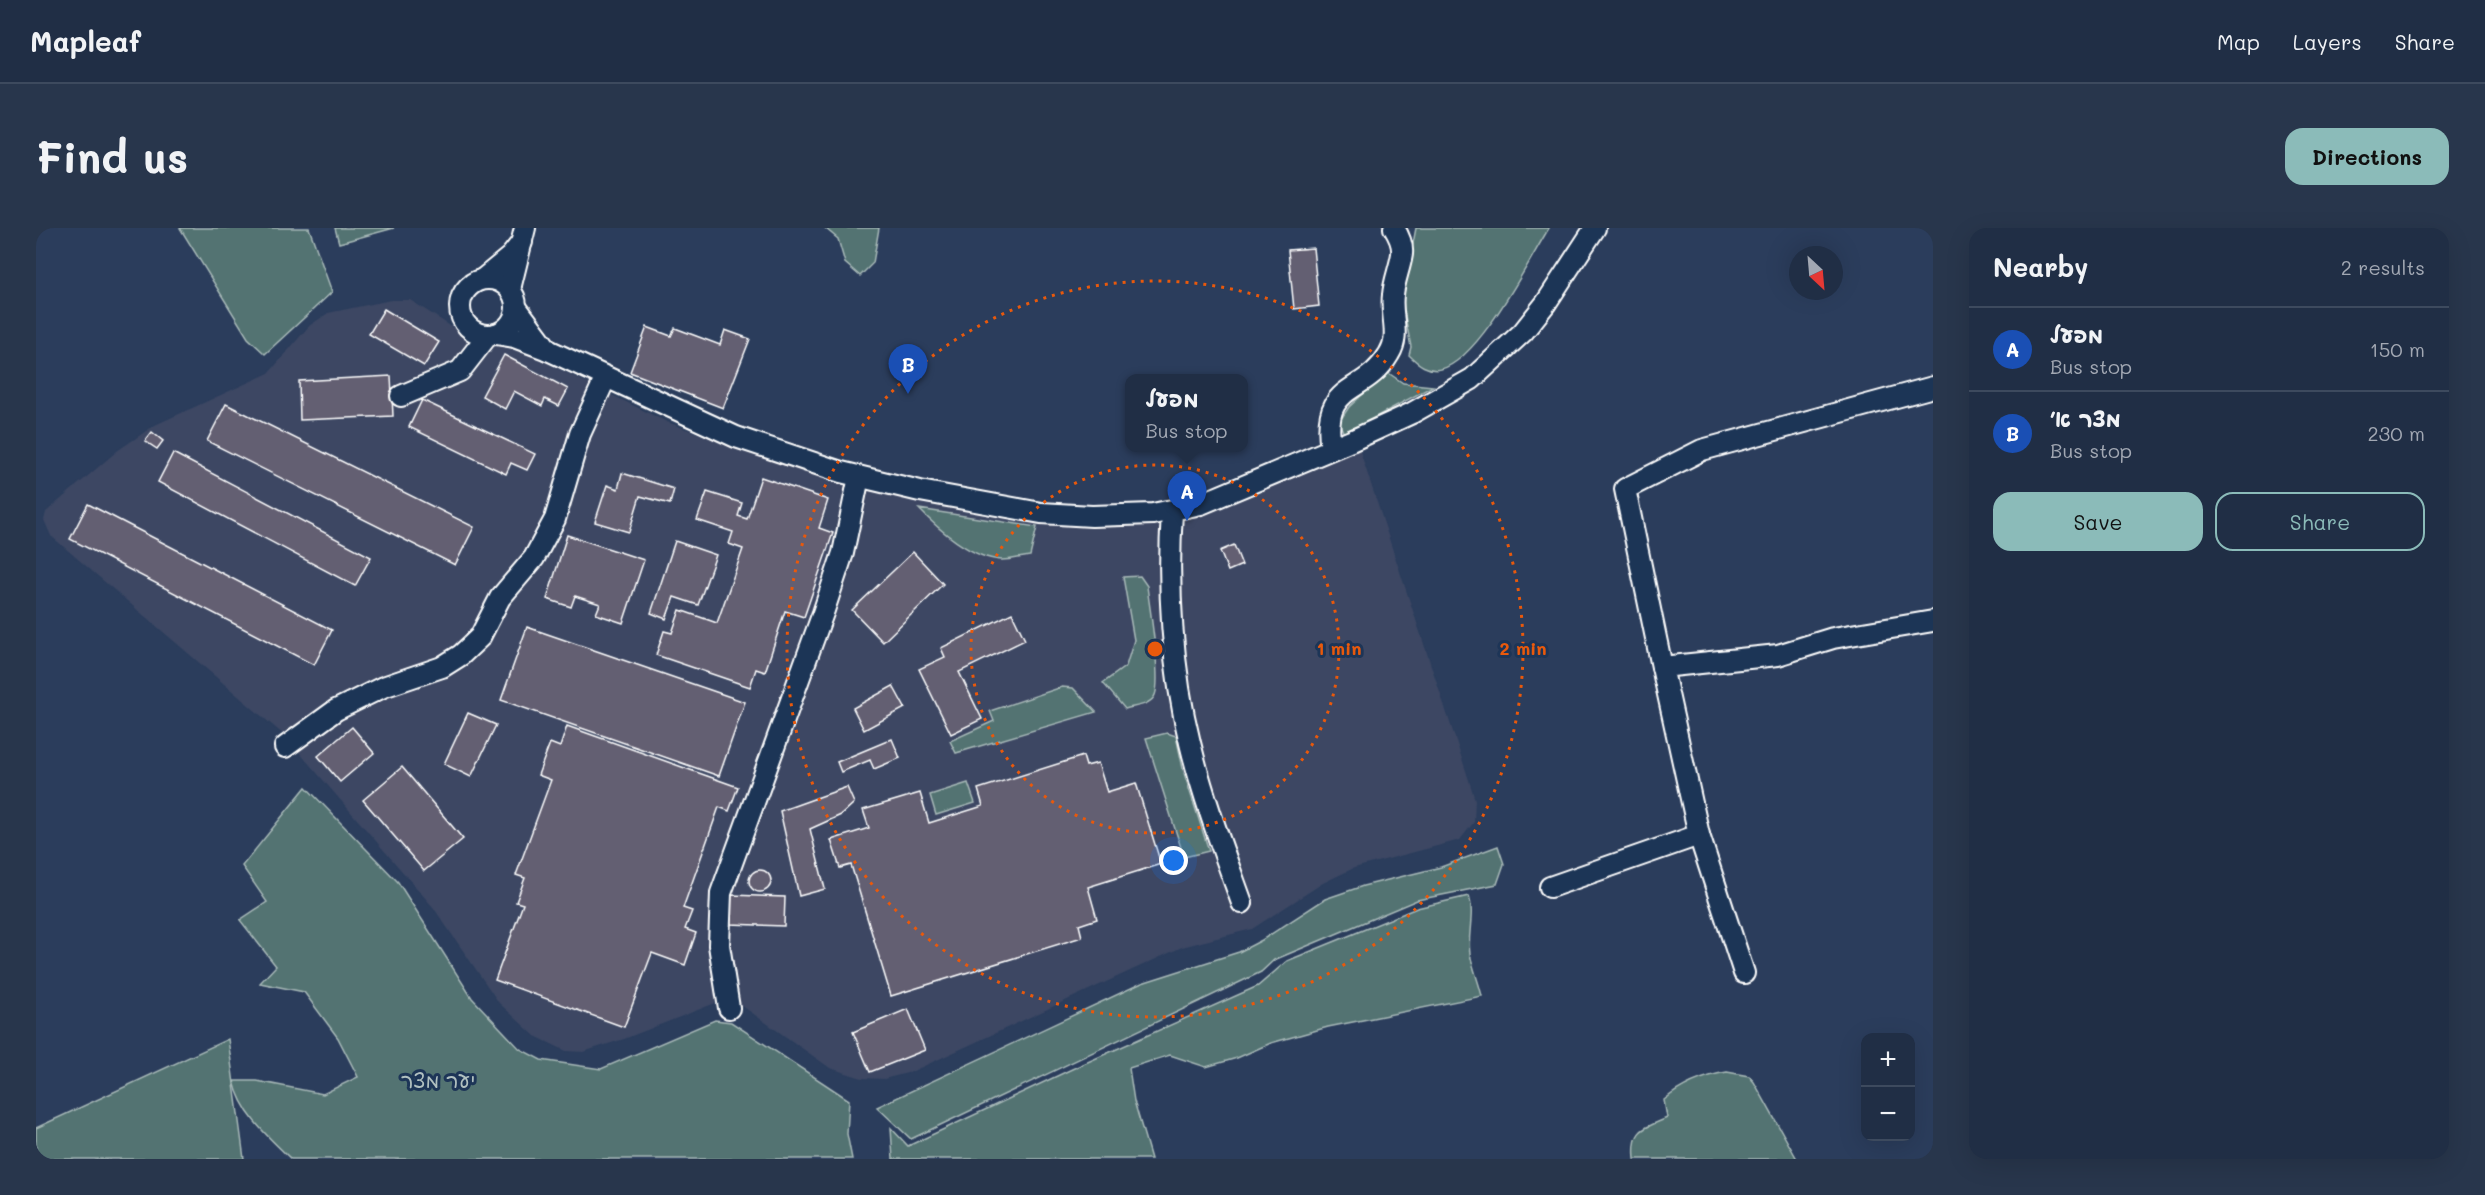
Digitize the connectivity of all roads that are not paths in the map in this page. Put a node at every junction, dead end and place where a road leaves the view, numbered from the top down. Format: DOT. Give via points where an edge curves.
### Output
graph roads {
  1 [pos="1394,228"];
  2 [pos="1595,228"];
  3 [pos="524,234"];
  4 [pos="483,279"];
  5 [pos="513,298"];
  6 [pos="468,327"];
  7 [pos="492,334"];
  8 [pos="549,350"];
  9 [pos="460,371"];
  10 [pos="606,377"];
  11 [pos="1933,387"];
  12 [pos="401,396"];
  13 [pos="1331,449"];
  14 [pos="859,477"];
  15 [pos="1172,512"];
  16 [pos="1933,621"];
  17 [pos="1662,668"];
  18 [pos="285,747"];
  19 [pos="1699,834"];
  20 [pos="1550,888"];
  21 [pos="1242,903"];
  22 [pos="1744,973"];
  23 [pos="729,1008"];
  1 -- 13 [label="street" via="1402,254 1392,298 1395,343 1380,366 1336,402 1328,426"];
  2 -- 13 [label="street" via="1546,303 1497,359 1448,394"];
  3 -- 4 [label="street" via="510,256"];
  3 -- 5 [label="street"];
  4 -- 5 [label="street" via="498,280"];
  4 -- 6 [label="street" via="467,287 460,299 460,313"];
  5 -- 7 [label="street" via="510,324"];
  5 -- 8 [label="street"];
  6 -- 7 [label="street" via="481,334"];
  6 -- 9 [label="street"];
  7 -- 8 [label="street" via="514,337"];
  7 -- 9 [label="street"];
  8 -- 10 [label="street"];
  9 -- 12 [label="street"];
  10 -- 14 [label="street" via="736,437"];
  10 -- 18 [label="street" via="580,434 555,519 534,558 500,598 480,637 442,667 383,687 336,710"];
  11 -- 17 [label="street" via="1702,450 1626,489"];
  13 -- 15 [label="street" via="1201,504"];
  14 -- 15 [label="street" via="1041,513 1092,516"];
  14 -- 23 [label="street" via="843,553 721,893 719,945"];
  15 -- 21 [label="street" via="1169,585 1182,702 1208,806"];
  16 -- 17 [label="street" via="1833,638 1778,655"];
  17 -- 19 [label="street"];
  19 -- 20 [label="street"];
  19 -- 22 [label="street"];
}
